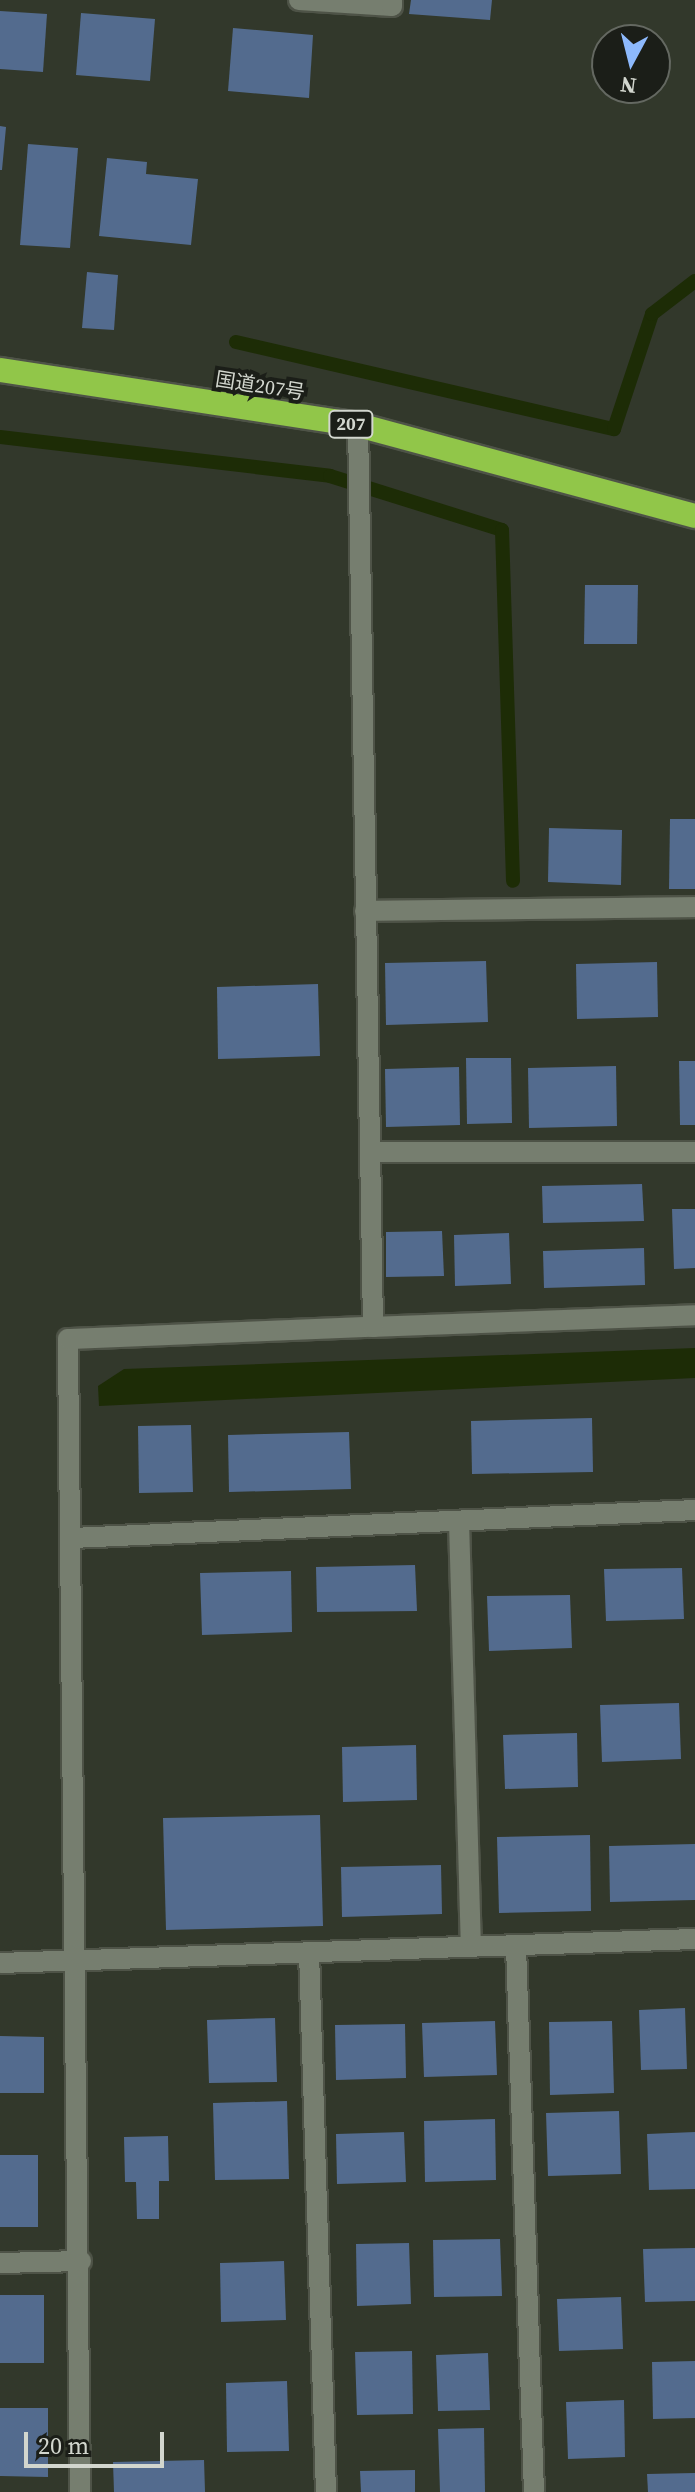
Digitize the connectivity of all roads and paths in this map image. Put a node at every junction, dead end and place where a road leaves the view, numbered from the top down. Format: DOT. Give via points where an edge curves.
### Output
graph roads {
  1 [pos="299,0"];
  2 [pos="392,0"];
  3 [pos="0,370"];
  4 [pos="358,425"];
  5 [pos="695,516"];
  6 [pos="695,907"];
  7 [pos="365,911"];
  8 [pos="371,1152"];
  9 [pos="695,1152"];
  10 [pos="695,1315"];
  11 [pos="373,1327"];
  12 [pos="695,1510"];
  13 [pos="459,1521"];
  14 [pos="72,1538"];
  15 [pos="695,1939"];
  16 [pos="516,1945"];
  17 [pos="471,1947"];
  18 [pos="309,1952"];
  19 [pos="75,1960"];
  20 [pos="0,1963"];
  21 [pos="81,2261"];
  22 [pos="0,2263"];
  23 [pos="80,2492"];
  24 [pos="326,2492"];
  25 [pos="534,2492"];
  1 -- 2 [label="street" via="392,6"];
  3 -- 4 [label="highway, 国道207号 / 207"];
  4 -- 5 [label="highway, 国道207号 / 207"];
  4 -- 7 [label="street"];
  6 -- 7 [label="street"];
  7 -- 8 [label="street"];
  8 -- 9 [label="street"];
  8 -- 11 [label="street"];
  10 -- 11 [label="street"];
  11 -- 14 [label="street" via="68,1339"];
  12 -- 13 [label="street"];
  13 -- 14 [label="street"];
  13 -- 17 [label="street"];
  14 -- 19 [label="street"];
  15 -- 16 [label="street"];
  16 -- 17 [label="street"];
  16 -- 25 [label="street"];
  17 -- 18 [label="street"];
  18 -- 19 [label="street"];
  18 -- 24 [label="street"];
  19 -- 20 [label="street"];
  19 -- 21 [label="street"];
  21 -- 22 [label="street"];
  21 -- 23 [label="street"];
}
